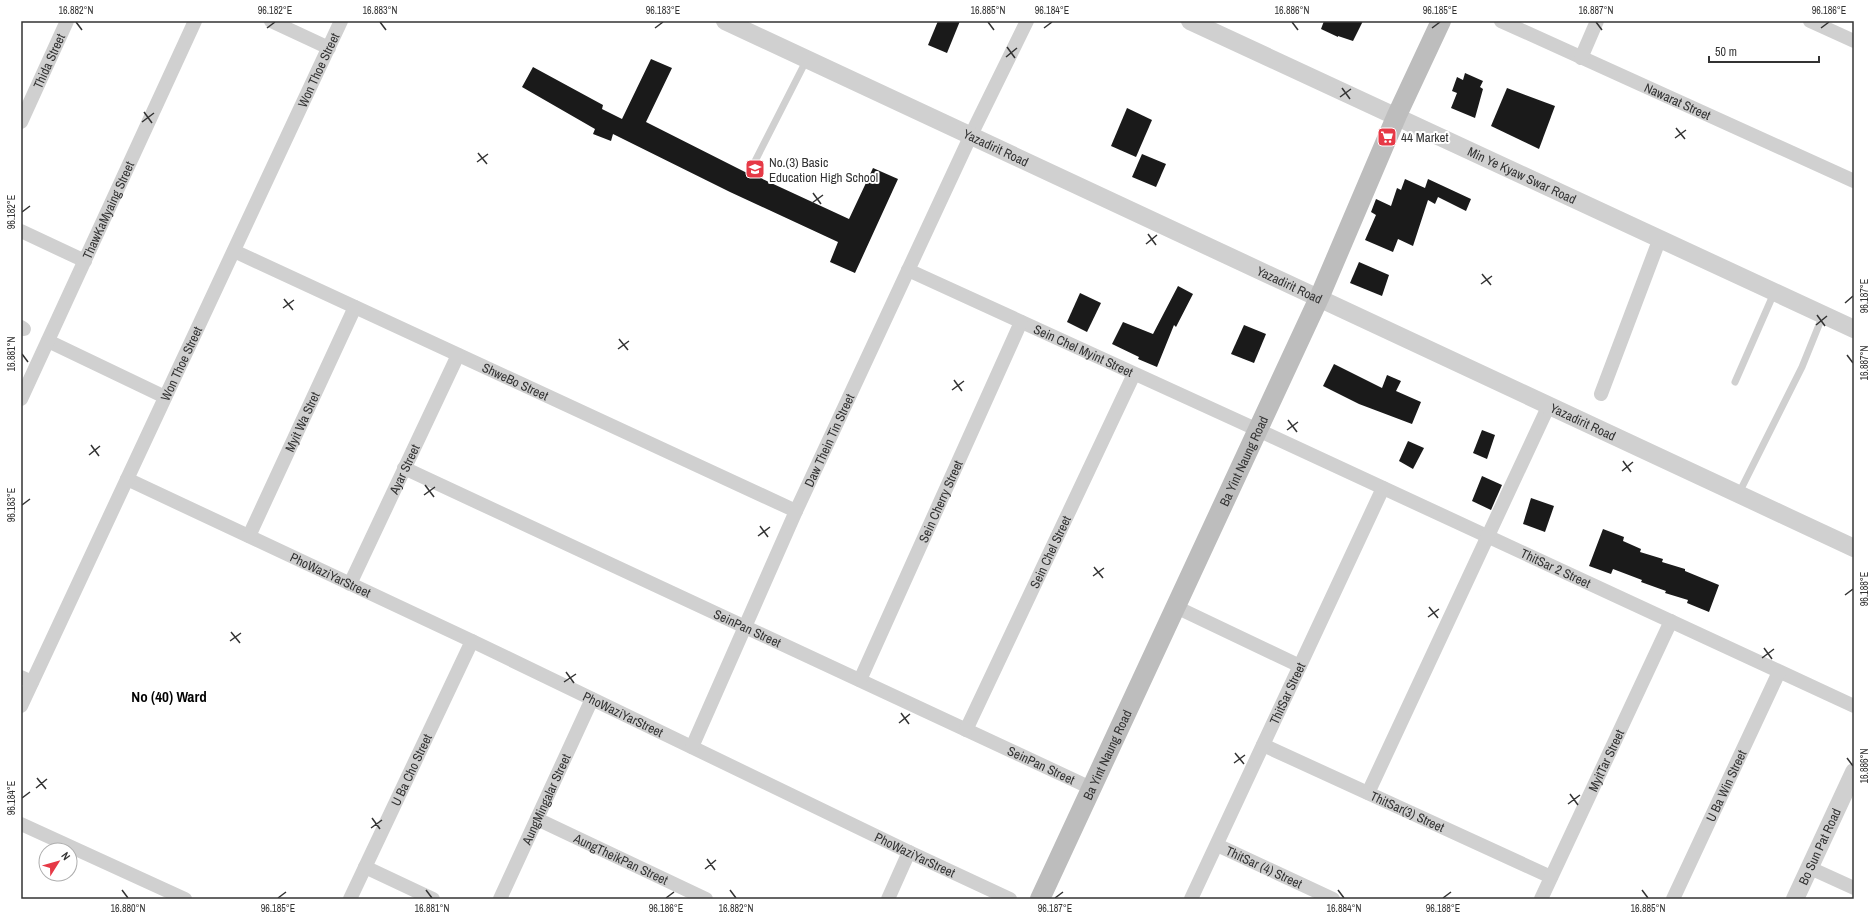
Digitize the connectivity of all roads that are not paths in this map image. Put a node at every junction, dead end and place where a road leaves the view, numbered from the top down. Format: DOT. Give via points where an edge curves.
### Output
graph roads {
  1 [pos="66,21"];
  2 [pos="196,21"];
  3 [pos="271,21"];
  4 [pos="341,21"];
  5 [pos="725,21"];
  6 [pos="1027,21"];
  7 [pos="1190,21"];
  8 [pos="1441,21"];
  9 [pos="1501,21"];
  10 [pos="1597,21"];
  11 [pos="1810,21"];
  12 [pos="1854,41"];
  13 [pos="329,48"];
  14 [pos="1581,58"];
  15 [pos="807,59"];
  16 [pos="1397,116"];
  17 [pos="21,122"];
  18 [pos="971,135"];
  19 [pos="751,169"];
  20 [pos="1854,181"];
  21 [pos="21,231"];
  22 [pos="1660,238"];
  23 [pos="234,251"];
  24 [pos="85,261"];
  25 [pos="908,270"];
  26 [pos="1774,292"];
  27 [pos="1319,298"];
  28 [pos="355,307"];
  29 [pos="1823,314"];
  30 [pos="1021,322"];
  31 [pos="1854,329"];
  32 [pos="48,341"];
  33 [pos="458,354"];
  34 [pos="1134,374"];
  35 [pos="1735,382"];
  36 [pos="1601,394"];
  37 [pos="166,397"];
  38 [pos="21,399"];
  39 [pos="1549,405"];
  40 [pos="1258,430"];
  41 [pos="404,468"];
  42 [pos="127,479"];
  43 [pos="1383,488"];
  44 [pos="1739,494"];
  45 [pos="796,511"];
  46 [pos="250,536"];
  47 [pos="1488,536"];
  48 [pos="1854,548"];
  49 [pos="350,584"];
  50 [pos="1176,607"];
  51 [pos="1671,621"];
  52 [pos="746,627"];
  53 [pos="472,640"];
  54 [pos="1300,666"];
  55 [pos="1779,672"];
  56 [pos="26,680"];
  57 [pos="860,680"];
  58 [pos="592,699"];
  59 [pos="21,706"];
  60 [pos="1854,706"];
  61 [pos="966,730"];
  62 [pos="1264,744"];
  63 [pos="692,747"];
  64 [pos="1854,772"];
  65 [pos="1091,788"];
  66 [pos="1368,793"];
  67 [pos="537,819"];
  68 [pos="21,824"];
  69 [pos="1217,845"];
  70 [pos="909,852"];
  71 [pos="365,867"];
  72 [pos="1810,868"];
  73 [pos="1551,877"];
  74 [pos="1854,888"];
  75 [pos="185,899"];
  76 [pos="350,899"];
  77 [pos="433,899"];
  78 [pos="500,899"];
  79 [pos="706,899"];
  80 [pos="888,899"];
  81 [pos="1010,899"];
  82 [pos="1040,899"];
  83 [pos="1191,899"];
  84 [pos="1333,899"];
  85 [pos="1541,899"];
  86 [pos="1673,899"];
  87 [pos="1795,899"];
  1 -- 17 [label="street, Thida Street"];
  2 -- 24 [label="street, ThawKaMyaing Street"];
  3 -- 13 [label="street"];
  4 -- 13 [label="street, Won Thoe Street"];
  5 -- 15 [label="street, Yazadirit Road"];
  6 -- 18 [label="street, Daw Thein Tin Street"];
  7 -- 16 [label="street, Min Ye Kyaw Swar Road"];
  8 -- 16 [label="main road, Ba Yint Naung Road"];
  9 -- 14 [label="street, Nawarat Street"];
  10 -- 14 [label="street"];
  11 -- 12 [label="street"];
  13 -- 23 [label="street, Won Thoe Street"];
  14 -- 20 [label="street, Nawarat Street"];
  15 -- 18 [label="street, Yazadirit Road"];
  15 -- 19 [label="lane"];
  16 -- 22 [label="street, Min Ye Kyaw Swar Road"];
  16 -- 27 [label="main road, Ba Yint Naung Road"];
  18 -- 25 [label="street, Daw Thein Tin Street"];
  18 -- 27 [label="street, Yazadirit Road"];
  21 -- 24 [label="street"];
  22 -- 26 [label="street, Min Ye Kyaw Swar Road"];
  22 -- 36 [label="street"];
  23 -- 28 [label="street, ShweBo Street"];
  23 -- 37 [label="street, Won Thoe Street"];
  24 -- 32 [label="street, ThawKaMyaing Street"];
  25 -- 30 [label="street, Sein Chel Myint Street"];
  25 -- 45 [label="street, Daw Thein Tin Street"];
  26 -- 29 [label="street, Min Ye Kyaw Swar Road"];
  26 -- 35 [label="lane"];
  27 -- 39 [label="street, Yazadirit Road"];
  27 -- 40 [label="main road, Ba Yint Naung Road"];
  28 -- 33 [label="street, ShweBo Street"];
  28 -- 46 [label="street, Myit Wa Stret"];
  29 -- 31 [label="street, Min Ye Kyaw Swar Road"];
  29 -- 44 [label="lane" via="1802,367"];
  30 -- 34 [label="street, Sein Chel Myint Street"];
  30 -- 57 [label="street, Sein Cherry Street"];
  32 -- 37 [label="street"];
  32 -- 38 [label="street, ThawKaMyaing Street"];
  33 -- 41 [label="street, Ayar Street"];
  33 -- 45 [label="street, ShweBo Street"];
  34 -- 40 [label="street, Sein Chel Myint Street"];
  34 -- 61 [label="street, Sein Chel Street"];
  37 -- 42 [label="street, Won Thoe Street"];
  39 -- 44 [label="street, Yazadirit Road"];
  39 -- 47 [label="street"];
  40 -- 43 [label="street, ThitSar 2 Street"];
  40 -- 50 [label="main road, Ba Yint Naung Road"];
  41 -- 49 [label="street, Ayar Street"];
  41 -- 52 [label="street, SeinPan Street"];
  42 -- 46 [label="street, PhoWaziYarStreet"];
  42 -- 56 [label="street, Won Thoe Street"];
  43 -- 47 [label="street, ThitSar 2 Street"];
  43 -- 54 [label="street, ThitSar Street"];
  44 -- 48 [label="street, Yazadirit Road"];
  45 -- 52 [label="street, Daw Thein Tin Street"];
  46 -- 49 [label="street, PhoWaziYarStreet"];
  47 -- 51 [label="street, ThitSar 2 Street"];
  47 -- 66 [label="street"];
  49 -- 53 [label="street, PhoWaziYarStreet"];
  50 -- 54 [label="street"];
  50 -- 65 [label="main road, Ba Yint Naung Road"];
  51 -- 55 [label="street, ThitSar 2 Street"];
  51 -- 73 [label="street, MyitTar Street"];
  52 -- 57 [label="street, SeinPan Street"];
  52 -- 63 [label="street, Daw Thein Tin Street"];
  53 -- 58 [label="street, PhoWaziYarStreet"];
  53 -- 71 [label="street, U Ba Cho Street"];
  54 -- 62 [label="street, ThitSar Street"];
  55 -- 60 [label="street, ThitSar 2 Street"];
  55 -- 86 [label="street, U Ba Win Street"];
  56 -- 59 [label="street, Won Thoe Street"];
  57 -- 61 [label="street, SeinPan Street"];
  58 -- 63 [label="street, PhoWaziYarStreet"];
  58 -- 67 [label="street, AungMingalar Street"];
  61 -- 65 [label="street, SeinPan Street"];
  62 -- 66 [label="street, ThitSar(3) Street"];
  62 -- 69 [label="street, ThitSar Street"];
  63 -- 70 [label="street, PhoWaziYarStreet"];
  64 -- 72 [label="street, Bo Sun Pat Road"];
  65 -- 82 [label="main road, Ba Yint Naung Road"];
  66 -- 73 [label="street, ThitSar(3) Street"];
  67 -- 78 [label="street, AungMingalar Street"];
  67 -- 79 [label="street, AungTheikPan Street"];
  68 -- 75 [label="street"];
  69 -- 83 [label="street, ThitSar Street"];
  69 -- 84 [label="street, ThitSar (4) Street"];
  70 -- 80 [label="street"];
  70 -- 81 [label="street, PhoWaziYarStreet"];
  71 -- 76 [label="street, U Ba Cho Street"];
  71 -- 77 [label="street"];
  72 -- 74 [label="street"];
  72 -- 87 [label="street, Bo Sun Pat Road"];
  73 -- 85 [label="street, MyitTar Street"];
}
